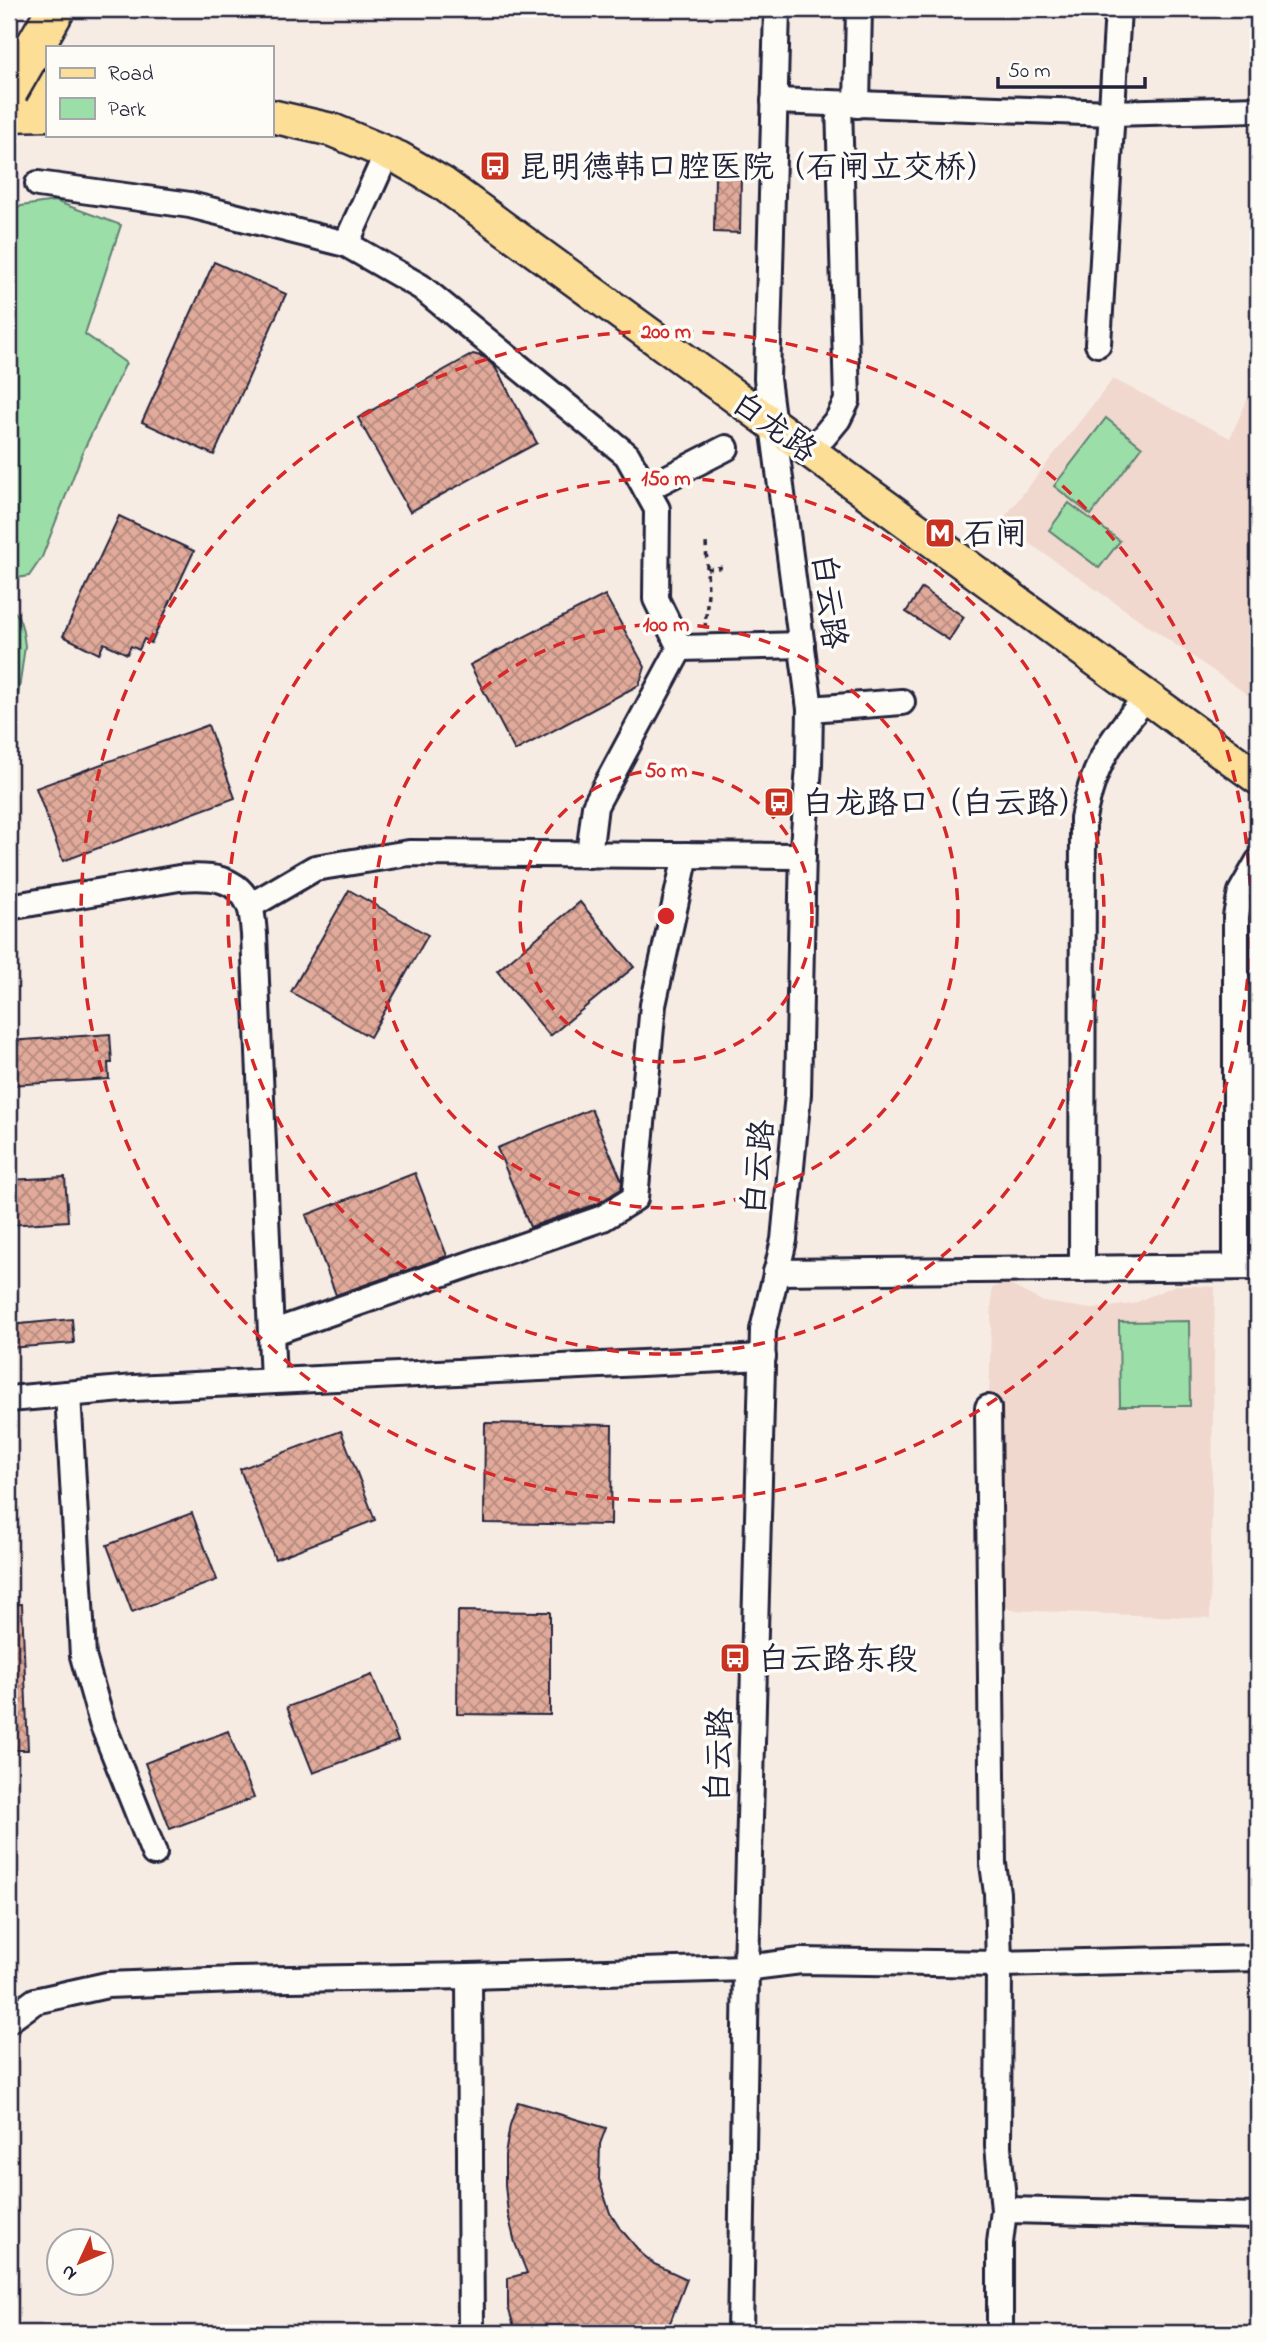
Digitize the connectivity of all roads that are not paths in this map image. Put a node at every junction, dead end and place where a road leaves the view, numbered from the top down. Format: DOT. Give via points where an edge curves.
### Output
graph roads {
  1 [pos="36,9"];
  2 [pos="56,9"];
  3 [pos="777,9"];
  4 [pos="859,9"];
  5 [pos="1118,9"];
  6 [pos="9,65"];
  7 [pos="46,88"];
  8 [pos="9,89"];
  9 [pos="273,94"];
  10 [pos="774,101"];
  11 [pos="848,105"];
  12 [pos="1258,109"];
  13 [pos="1112,113"];
  14 [pos="46,114"];
  15 [pos="9,115"];
  16 [pos="273,116"];
  17 [pos="387,153"];
  18 [pos="38,184"];
  19 [pos="346,244"];
  20 [pos="1098,344"];
  21 [pos="771,410"];
  22 [pos="824,436"];
  23 [pos="726,449"];
  24 [pos="646,489"];
  25 [pos="802,645"];
  26 [pos="691,648"];
  27 [pos="1146,697"];
  28 [pos="902,702"];
  29 [pos="810,709"];
  30 [pos="1258,751"];
  31 [pos="1258,778"];
  32 [pos="589,855"];
  33 [pos="685,855"];
  34 [pos="803,856"];
  35 [pos="1258,862"];
  36 [pos="250,906"];
  37 [pos="9,907"];
  38 [pos="1247,1267"];
  39 [pos="1082,1269"];
  40 [pos="776,1272"];
  41 [pos="271,1333"];
  42 [pos="763,1357"];
  43 [pos="273,1381"];
  44 [pos="68,1394"];
  45 [pos="9,1399"];
  46 [pos="988,1408"];
  47 [pos="154,1853"];
  48 [pos="1258,1958"];
  49 [pos="999,1964"];
  50 [pos="746,1968"];
  51 [pos="469,1976"];
  52 [pos="9,2020"];
  53 [pos="1004,2210"];
  54 [pos="1258,2216"];
  55 [pos="471,2333"];
  56 [pos="740,2333"];
  57 [pos="1000,2333"];
  1 -- 6 [label="street"];
  2 -- 8 [label="highway, bridge"];
  3 -- 10 [label="street, 白云路"];
  4 -- 11 [label="street"];
  5 -- 13 [label="street"];
  7 -- 8 [label="main road"];
  9 -- 21 [label="main road, 白龙路" via="339,109 408,138 453,164"];
  10 -- 11 [label="street"];
  10 -- 21 [label="street, 白云路" via="768,339"];
  11 -- 13 [label="street"];
  11 -- 22 [label="street" via="847,401"];
  12 -- 13 [label="street"];
  13 -- 20 [label="street"];
  14 -- 15 [label="main road"];
  16 -- 17 [label="main road, 白龙路" via="332,130"];
  17 -- 19 [label="street"];
  17 -- 21 [label="main road, 白龙路" via="442,183"];
  18 -- 19 [label="street" via="190,205"];
  19 -- 24 [label="street" via="421,286 578,413 627,455"];
  21 -- 22 [label="main road, 白龙路"];
  21 -- 25 [label="street, 白云路"];
  21 -- 27 [label="main road, 白龙路"];
  22 -- 30 [label="main road, 白龙路"];
  23 -- 24 [label="street"];
  24 -- 26 [label="street" via="657,509 656,599"];
  25 -- 26 [label="street"];
  25 -- 29 [label="street, 白云路"];
  26 -- 32 [label="street" via="595,806"];
  27 -- 31 [label="main road, 白龙路"];
  27 -- 39 [label="street" via="1098,764 1083,818"];
  28 -- 29 [label="street"];
  29 -- 34 [label="street, 白云路"];
  32 -- 33 [label="street"];
  32 -- 36 [label="street" via="409,853 315,868"];
  33 -- 34 [label="street"];
  33 -- 41 [label="street" via="653,1006 635,1198 603,1218"];
  34 -- 40 [label="street, 白云路" via="798,1094 784,1240"];
  35 -- 38 [label="street" via="1241,892 1236,916"];
  36 -- 37 [label="street" via="234,884 207,876"];
  36 -- 41 [label="street"];
  38 -- 39 [label="street"];
  39 -- 40 [label="street"];
  40 -- 42 [label="street, 白云路" via="763,1330"];
  41 -- 43 [label="street"];
  42 -- 43 [label="street"];
  42 -- 50 [label="street, 白云路"];
  43 -- 44 [label="street"];
  44 -- 45 [label="street"];
  44 -- 47 [label="street" via="83,1656 102,1723"];
  46 -- 49 [label="street" via="993,1864"];
  48 -- 49 [label="street"];
  49 -- 50 [label="street" via="801,1961"];
  49 -- 53 [label="street" via="998,2146"];
  50 -- 51 [label="street"];
  50 -- 56 [label="street, 白云路"];
  51 -- 52 [label="street" via="107,1985 35,2001"];
  51 -- 55 [label="street"];
  53 -- 54 [label="street"];
  53 -- 57 [label="street"];
}
